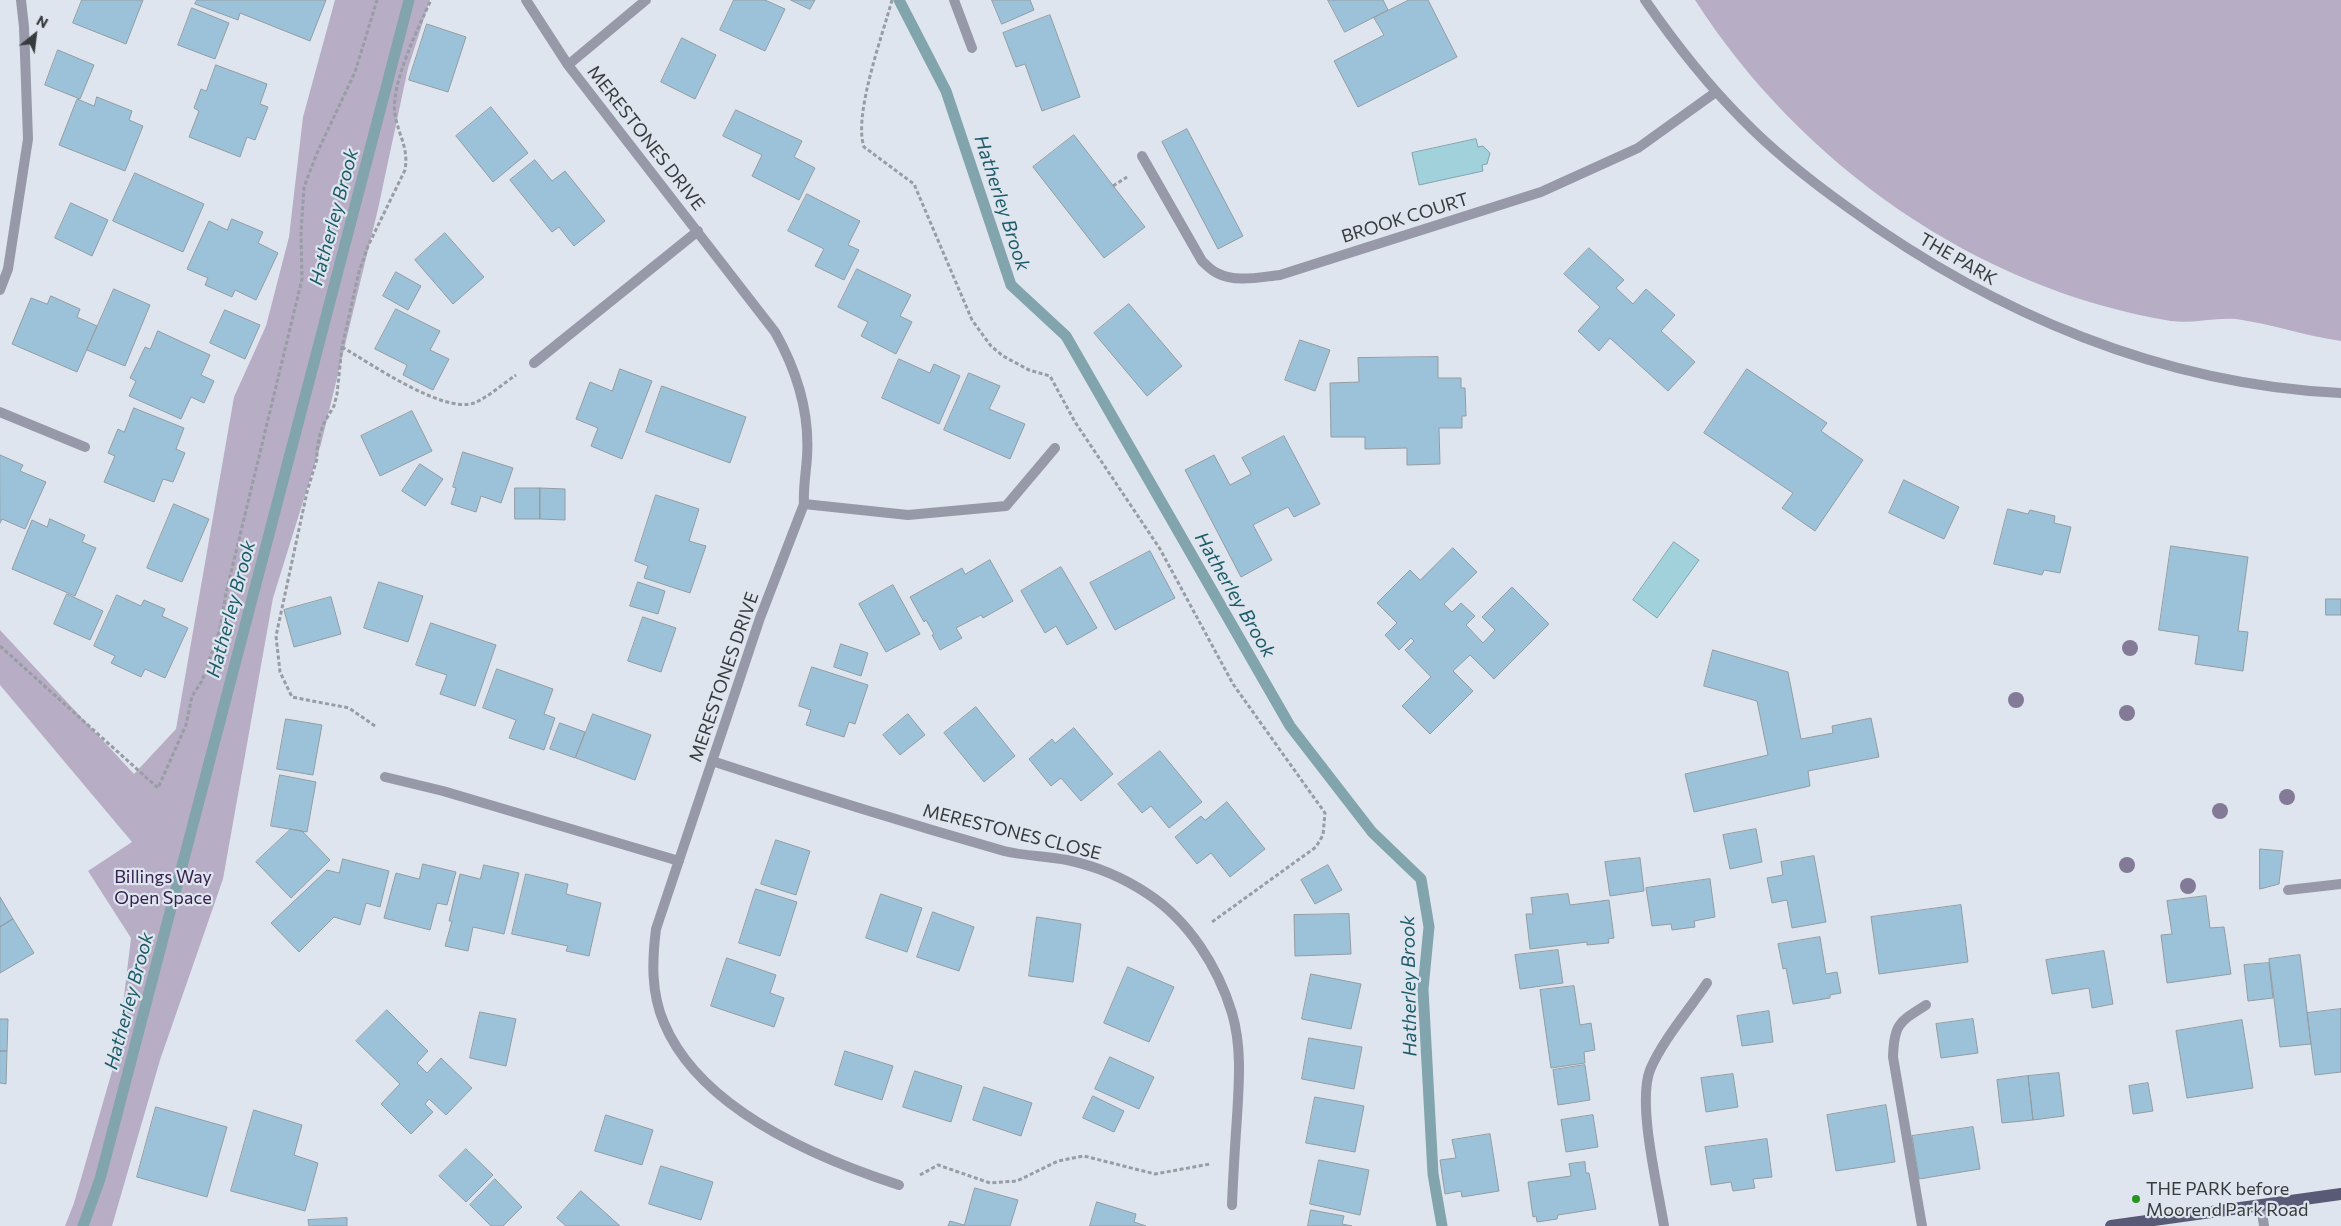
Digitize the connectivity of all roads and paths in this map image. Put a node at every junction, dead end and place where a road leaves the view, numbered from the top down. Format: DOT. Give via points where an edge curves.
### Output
graph roads {
  1 [pos="21,0"];
  2 [pos="377,0"];
  3 [pos="431,0"];
  4 [pos="526,0"];
  5 [pos="646,0"];
  6 [pos="892,0"];
  7 [pos="954,0"];
  8 [pos="1646,0"];
  9 [pos="972,48"];
  10 [pos="568,65"];
  11 [pos="1716,92"];
  12 [pos="1142,156"];
  13 [pos="698,231"];
  14 [pos="0,290"];
  15 [pos="342,347"];
  16 [pos="534,364"];
  17 [pos="2341,393"];
  18 [pos="0,412"];
  19 [pos="85,447"];
  20 [pos="1055,448"];
  21 [pos="804,504"];
  22 [pos="0,646"];
  23 [pos="375,726"];
  24 [pos="712,761"];
  25 [pos="385,777"];
  26 [pos="678,862"];
  27 [pos="2341,884"];
  28 [pos="2288,890"];
  29 [pos="1193,936"];
  30 [pos="1707,983"];
  31 [pos="1926,1005"];
  32 [pos="1234,1159"];
  33 [pos="899,1185"];
  34 [pos="2341,1194"];
  35 [pos="1232,1205"];
  36 [pos="2260,1205"];
  37 [pos="1664,1226"];
  38 [pos="1922,1226"];
  39 [pos="2111,1226"];
  40 [pos="2264,1226"];
  1 -- 14 [label="street" via="28,139 8,269"];
  2 -- 22 [label="path" via="355,72 304,187 302,279 220,629 202,680 192,696 186,725 158,788"];
  3 -- 15 [label="path" via="413,38 394,113 407,156 405,170 368,246"];
  4 -- 10 [label="street, MERESTONES DRIVE"];
  5 -- 10 [label="street, MERESTONES DRIVE"];
  6 -- 29 [label="path" via="864,104 864,147 914,184 972,320 991,346 1029,370 1050,376 1075,422 1160,549 1233,684 1325,814 1323,836 1316,847"];
  7 -- 9 [label="street"];
  8 -- 11 [label="street, THE PARK"];
  10 -- 13 [label="street, MERESTONES DRIVE"];
  11 -- 12 [label="street, BROOK COURT" via="1638,148 1541,192 1280,275 1259,278 1236,278 1217,273 1202,261"];
  11 -- 17 [label="street, THE PARK" via="1797,170 1893,240 1969,286 2030,316 2092,342 2152,361 2266,385"];
  13 -- 16 [label="street, MERESTONES DRIVE"];
  13 -- 21 [label="street, MERESTONES DRIVE" via="775,332 798,380 807,432"];
  15 -- 16 [label="path" via="434,399 454,404 474,403"];
  15 -- 23 [label="path" via="337,394 320,434 276,636 277,654 280,672 292,698 349,708"];
  18 -- 19 [label="street"];
  20 -- 21 [label="street" via="1006,506 908,515"];
  21 -- 24 [label="street, MERESTONES DRIVE" via="760,618"];
  24 -- 26 [label="street, MERESTONES DRIVE"];
  24 -- 29 [label="street, MERESTONES CLOSE" via="847,806 1009,852 1067,860 1096,868 1149,895"];
  25 -- 26 [label="street" via="443,791"];
  26 -- 33 [label="street, MERESTONES DRIVE" via="656,929 653,953 657,999 675,1046 709,1086 760,1123 827,1159"];
  27 -- 28 [label="street"];
  29 -- 32 [label="street, MERESTONES CLOSE" via="1223,987 1238,1044"];
  30 -- 37 [label="street" via="1656,1057 1646,1088 1646,1118"];
  31 -- 38 [label="street" via="1905,1017 1896,1028 1893,1040 1893,1057"];
  32 -- 33 [label="path" via="1155,1174 1084,1156 1058,1161 1017,1181 990,1183 938,1165"];
  32 -- 35 [label="street, MERESTONES CLOSE"];
  34 -- 36 [label="main road"];
  36 -- 39 [label="main road"];
  36 -- 40 [label="street"];
}
